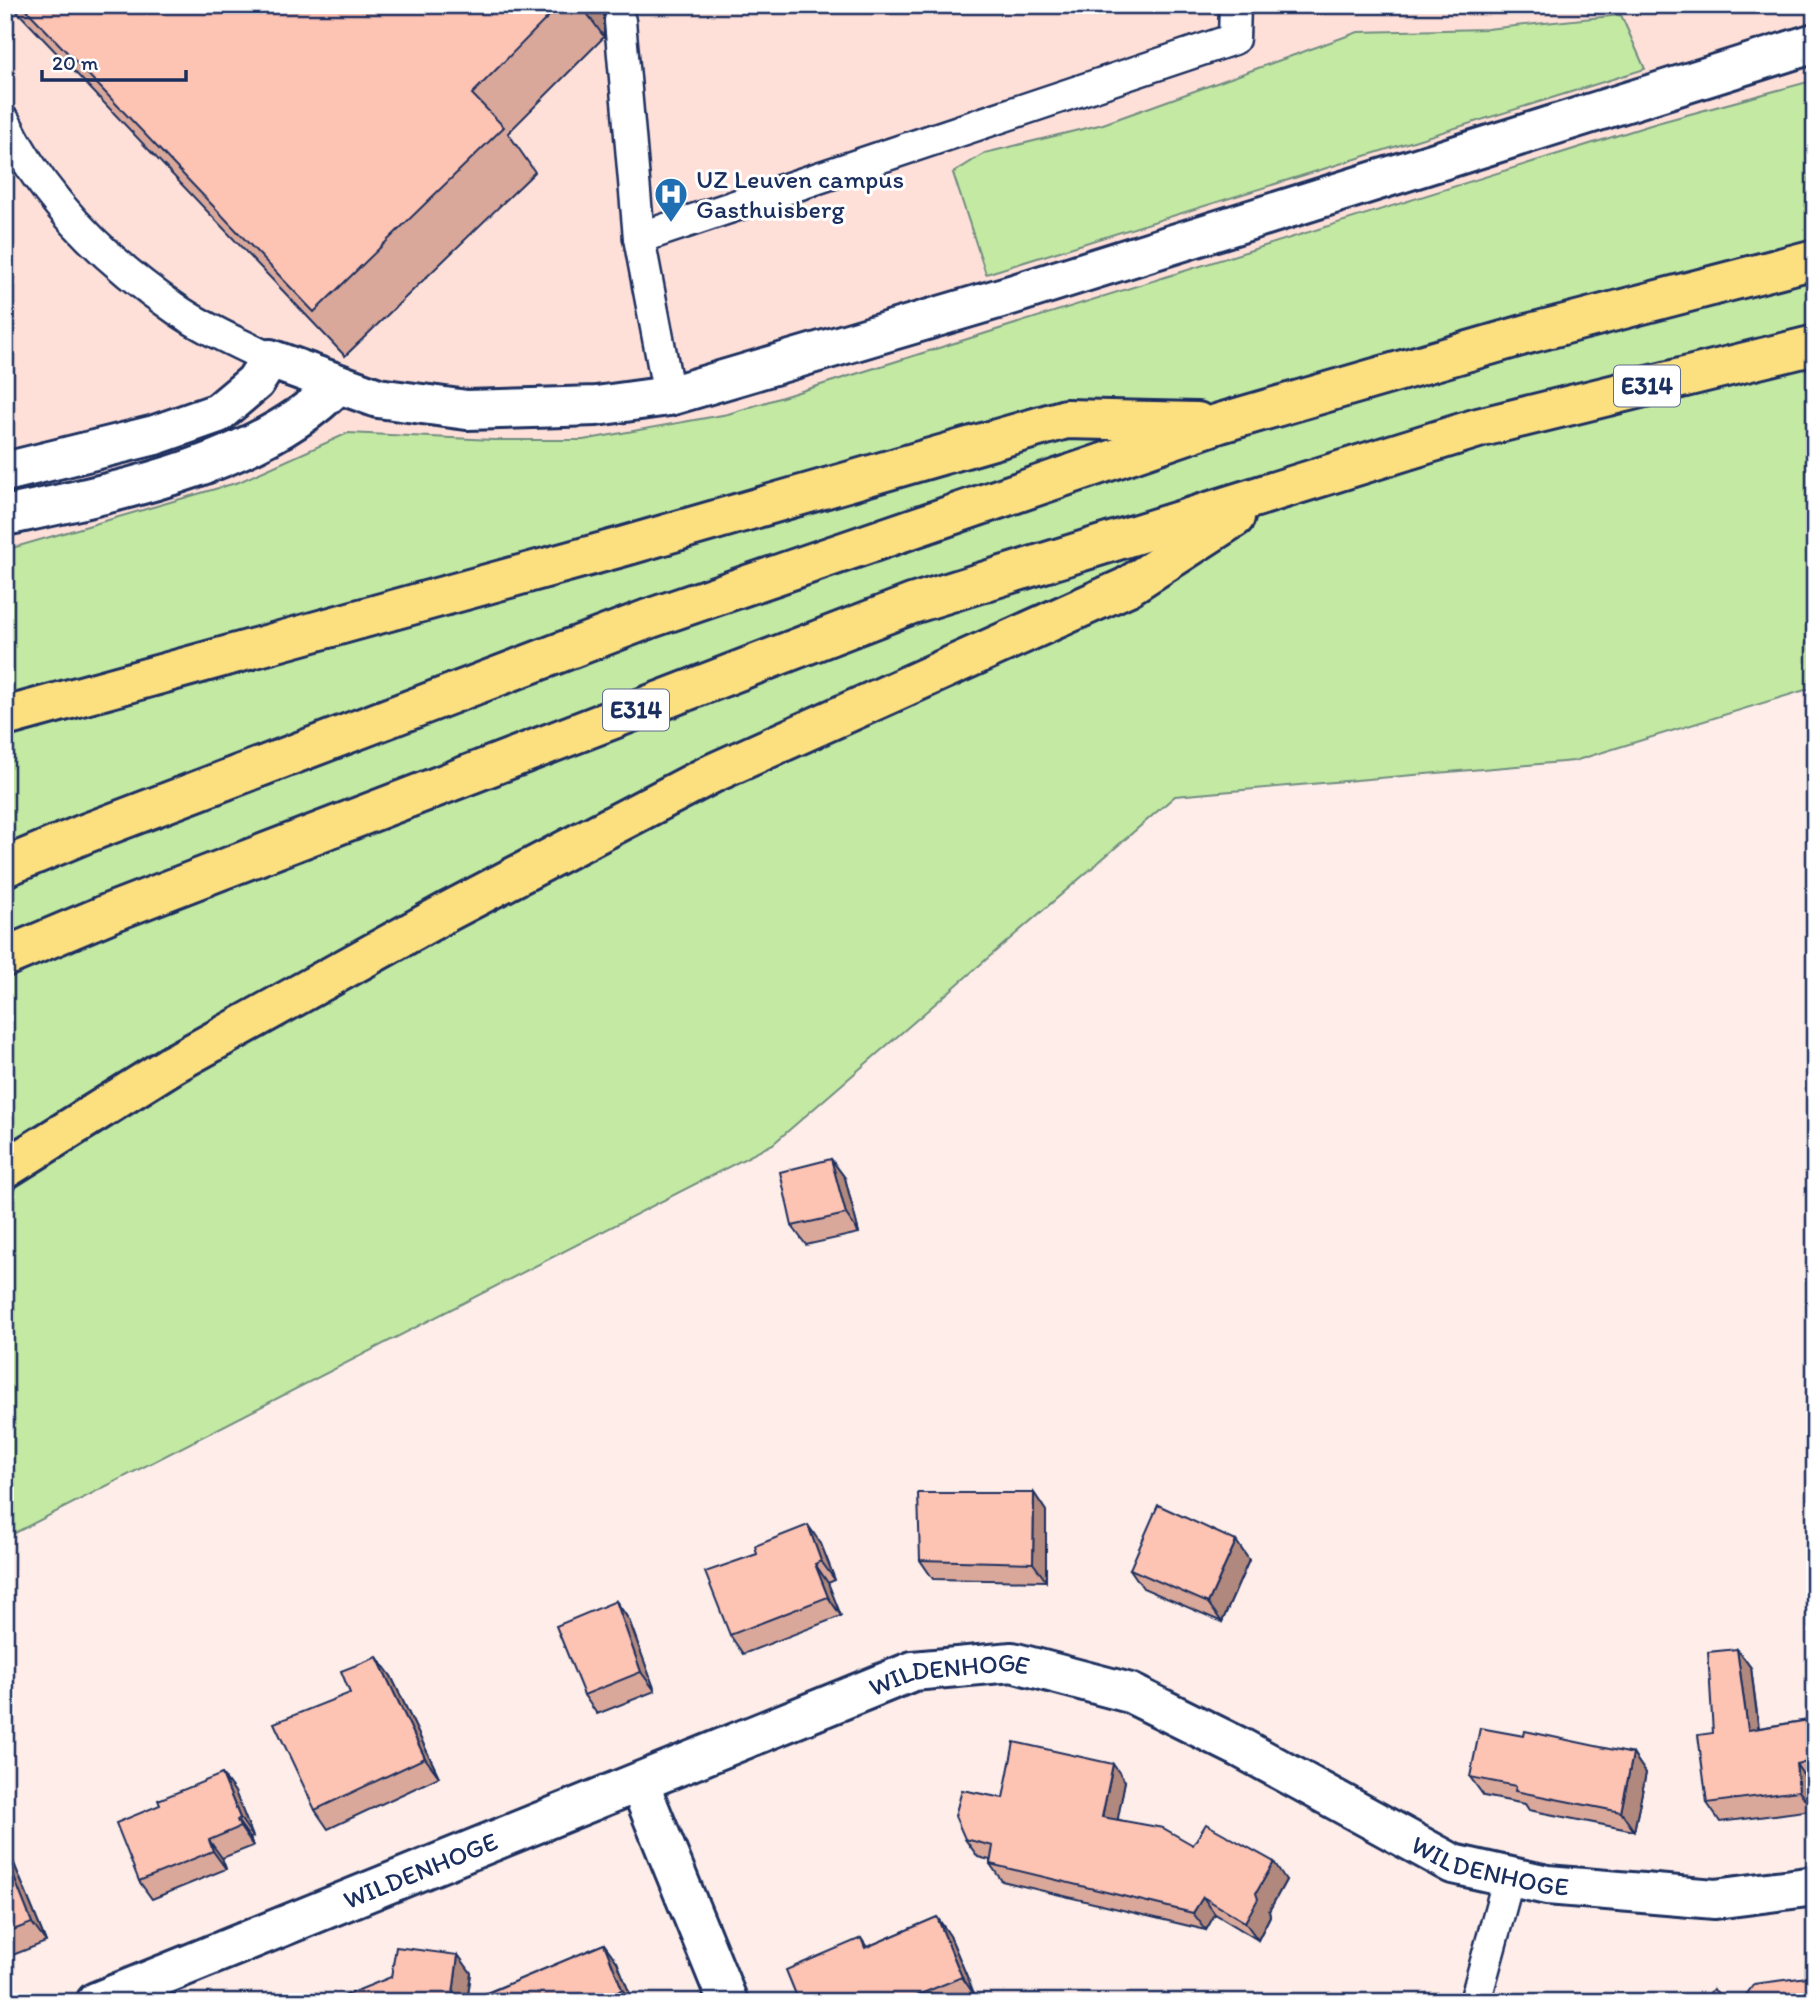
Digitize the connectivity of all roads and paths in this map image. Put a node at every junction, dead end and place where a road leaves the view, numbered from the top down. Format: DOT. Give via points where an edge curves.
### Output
graph roads {
  1 [pos="1235,5"];
  2 [pos="620,21"];
  3 [pos="1815,43"];
  4 [pos="5,122"];
  5 [pos="639,238"];
  6 [pos="1815,259"];
  7 [pos="1815,345"];
  8 [pos="270,359"];
  9 [pos="338,384"];
  10 [pos="669,396"];
  11 [pos="1220,423"];
  12 [pos="5,472"];
  13 [pos="1276,491"];
  14 [pos="5,516"];
  15 [pos="5,717"];
  16 [pos="5,867"];
  17 [pos="5,957"];
  18 [pos="5,1169"];
  19 [pos="639,1783"];
  20 [pos="1509,1877"];
  21 [pos="1815,1886"];
  22 [pos="96,2002"];
  23 [pos="728,2002"];
  24 [pos="1475,2002"];
  1 -- 5 [label="lane" via="1234,39"];
  2 -- 5 [label="lane"];
  3 -- 10 [label="street" via="1012,295"];
  4 -- 8 [label="lane" via="59,206 117,264 178,310"];
  5 -- 10 [label="lane"];
  6 -- 11 [label="highway" via="1531,333"];
  7 -- 13 [label="highway, E314" via="1478,428"];
  8 -- 9 [label="street"];
  8 -- 12 [label="street" via="254,382 218,413 155,435"];
  9 -- 10 [label="street" via="378,398 467,410 596,406"];
  9 -- 14 [label="street" via="320,402 253,444 205,465"];
  11 -- 15 [label="highway" via="1066,419"];
  11 -- 16 [label="highway" via="648,619"];
  13 -- 17 [label="highway, E314" via="912,604"];
  13 -- 18 [label="highway" via="1126,587 711,774 449,911 173,1064"];
  19 -- 20 [label="street, WILDENHOGE" via="913,1671 1012,1662 1130,1693 1453,1864"];
  19 -- 22 [label="street, WILDENHOGE"];
  19 -- 23 [label="street"];
  20 -- 21 [label="street, WILDENHOGE" via="1547,1885 1715,1899"];
  20 -- 24 [label="lane"];
}
